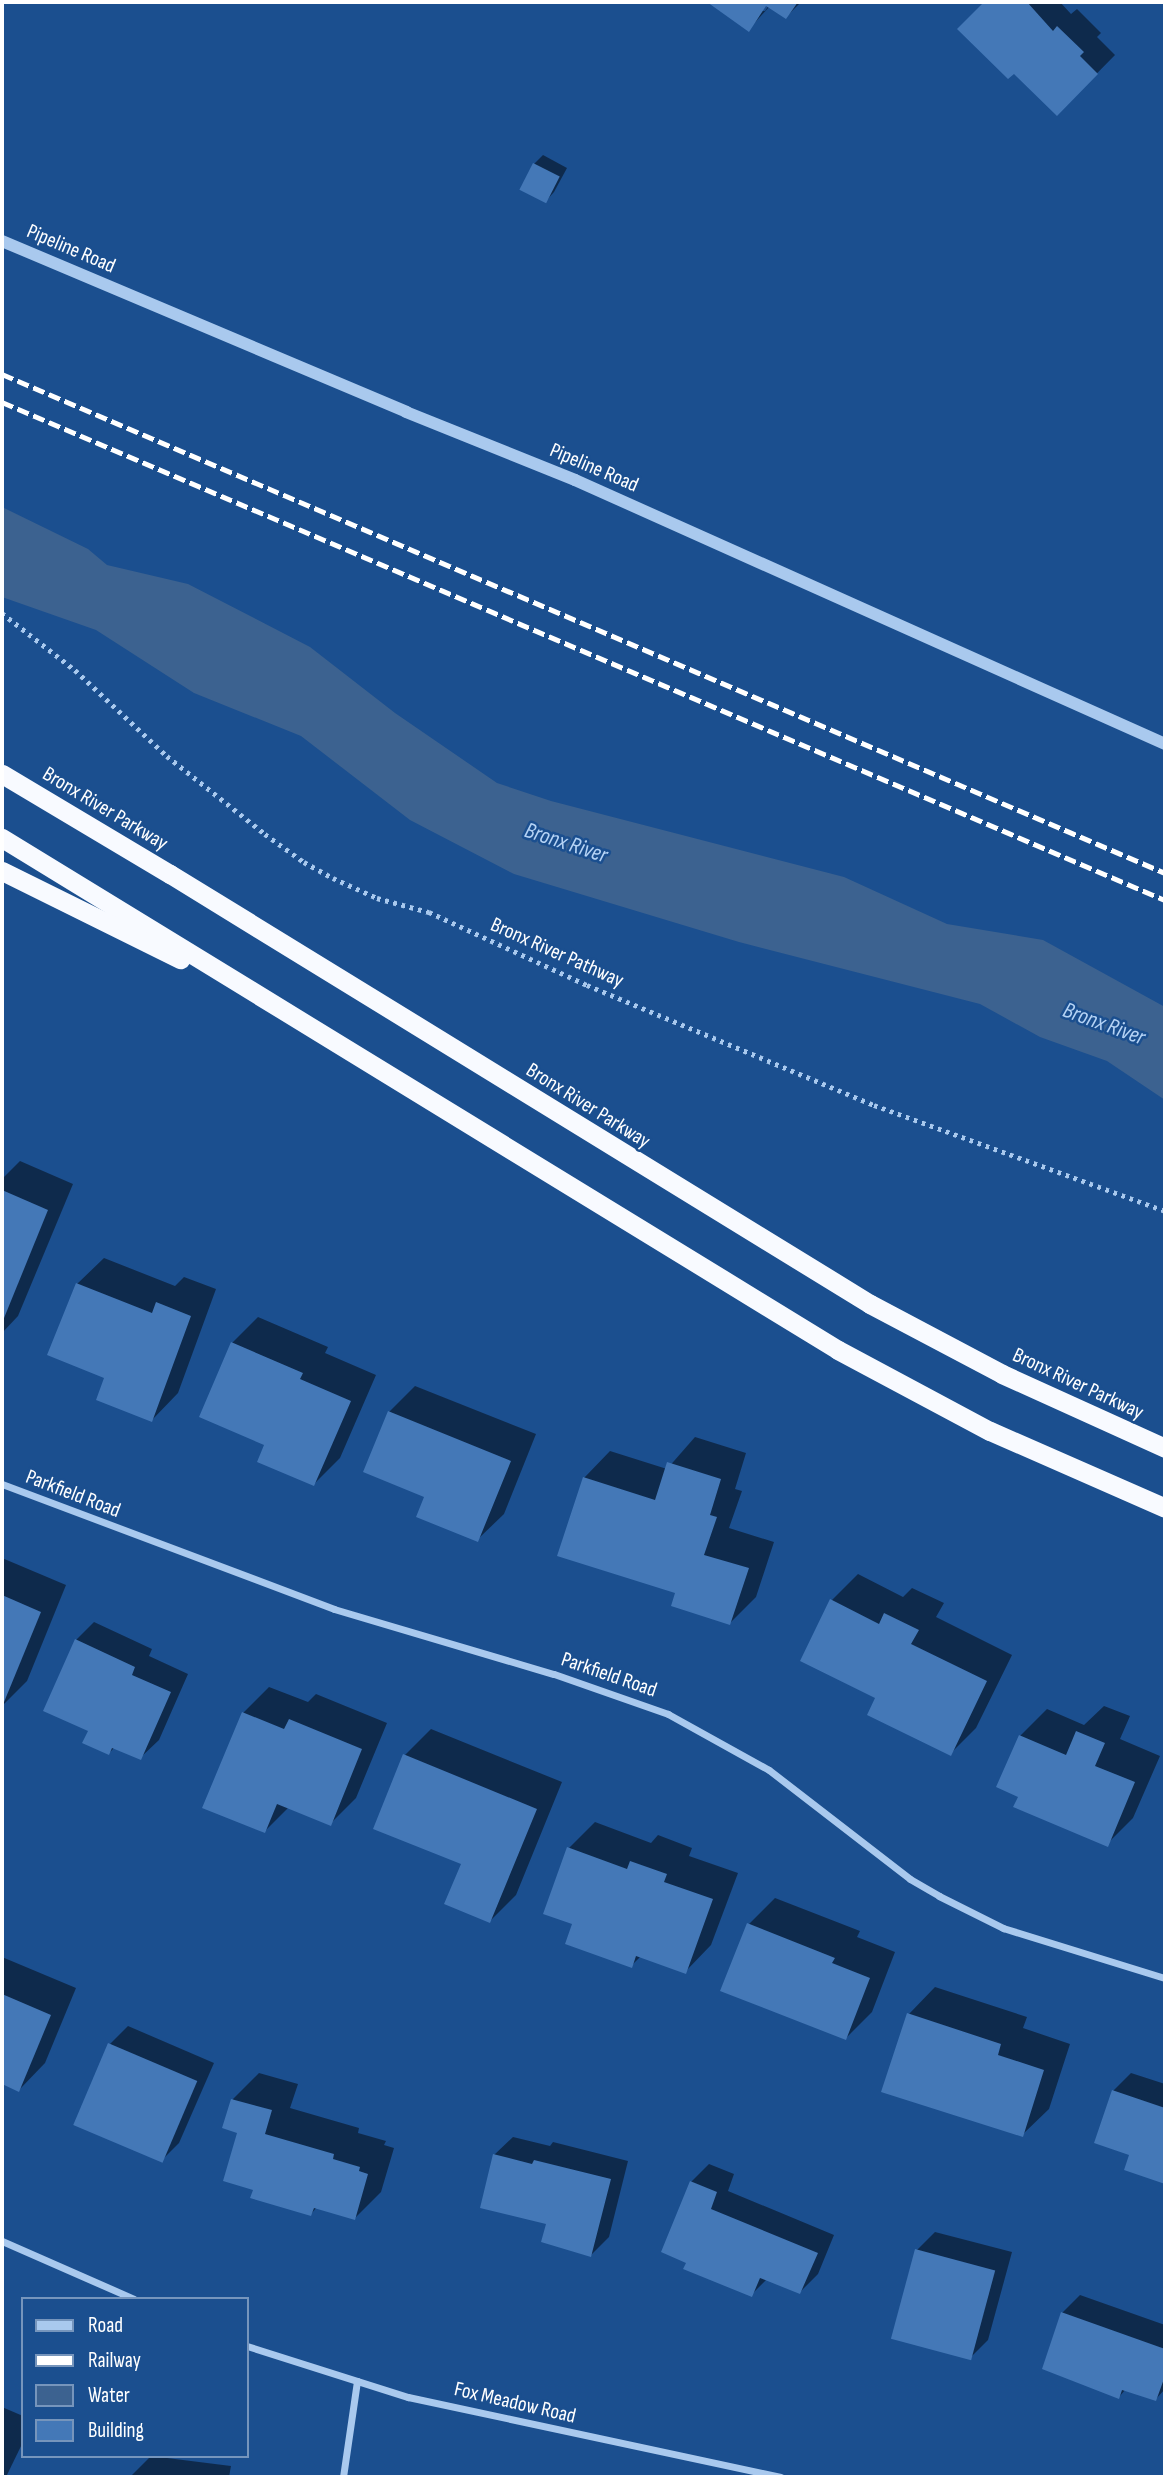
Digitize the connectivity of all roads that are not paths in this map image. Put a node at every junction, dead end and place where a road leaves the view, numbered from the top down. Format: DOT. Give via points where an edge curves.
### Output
graph roads {
  1 [pos="2,241"];
  2 [pos="1165,744"];
  3 [pos="2,774"];
  4 [pos="2,838"];
  5 [pos="2,871"];
  6 [pos="285,1011"];
  7 [pos="1165,1448"];
  8 [pos="2,1485"];
  9 [pos="1165,1508"];
  10 [pos="1165,1978"];
  11 [pos="2,2241"];
  12 [pos="129,2297"];
  13 [pos="248,2346"];
  14 [pos="357,2381"];
  15 [pos="343,2477"];
  16 [pos="780,2477"];
  1 -- 2 [label="street, Pipeline Road" via="575,480"];
  3 -- 7 [label="highway, Bronx River Parkway" via="870,1304 1002,1374"];
  4 -- 6 [label="highway"];
  5 -- 6 [label="highway"];
  6 -- 9 [label="highway" via="838,1350 990,1431"];
  8 -- 10 [label="street, Parkfield Road" via="334,1609 554,1674 668,1714 769,1770 939,1896 1003,1928"];
  11 -- 12 [label="street"];
  13 -- 14 [label="street, Fox Meadow Road"];
  14 -- 15 [label="street"];
  14 -- 16 [label="street, Fox Meadow Road" via="408,2397"];
}
